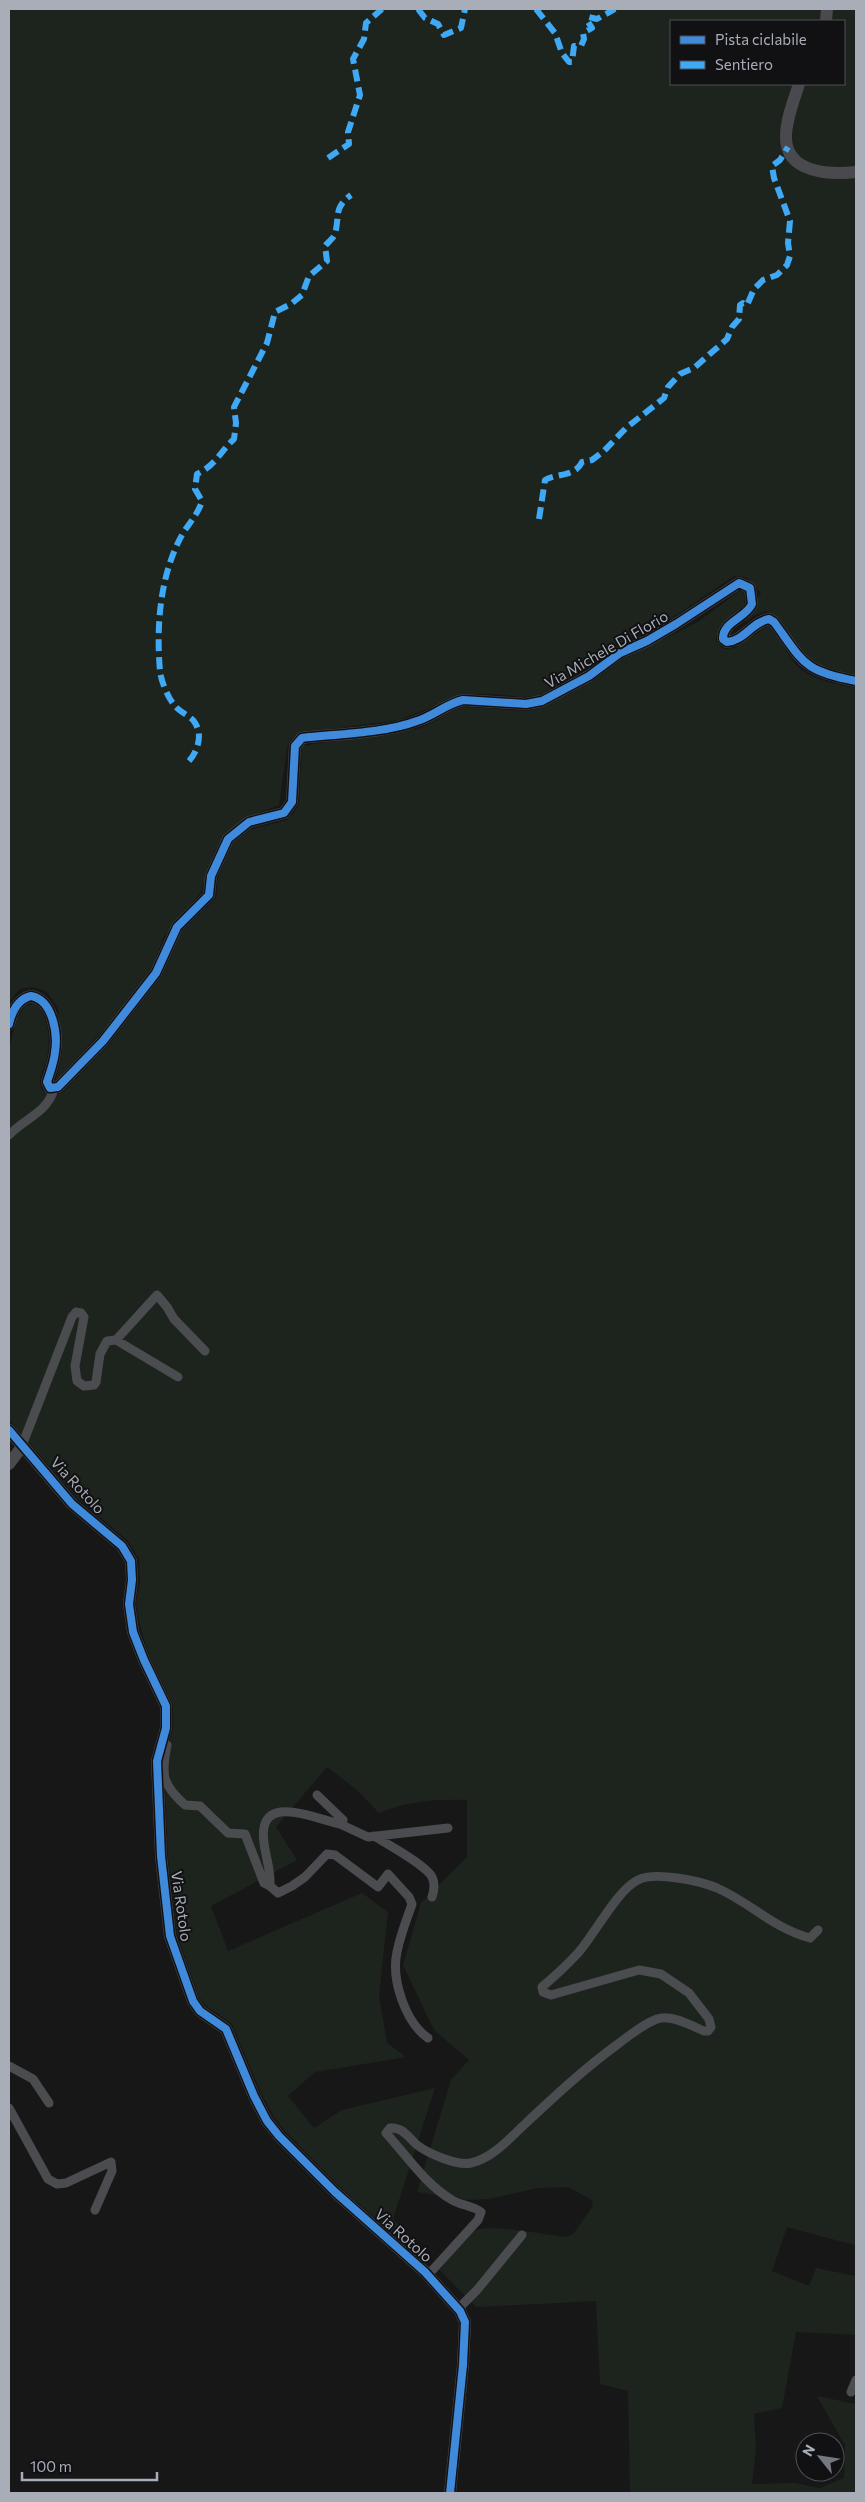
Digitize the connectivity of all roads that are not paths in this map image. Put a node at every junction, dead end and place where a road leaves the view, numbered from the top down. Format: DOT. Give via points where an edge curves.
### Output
graph roads {
  1 [pos="799,85"];
  2 [pos="856,172"];
  3 [pos="856,681"];
  4 [pos="9,1024"];
  5 [pos="54,1089"];
  6 [pos="9,1135"];
  7 [pos="116,1340"];
  8 [pos="205,1352"];
  9 [pos="178,1377"];
  10 [pos="9,1430"];
  11 [pos="21,1448"];
  12 [pos="9,1464"];
  13 [pos="163,1737"];
  14 [pos="317,1795"];
  15 [pos="340,1824"];
  16 [pos="448,1828"];
  17 [pos="374,1836"];
  18 [pos="270,1886"];
  19 [pos="432,1897"];
  20 [pos="818,1930"];
  21 [pos="428,2038"];
  22 [pos="9,2066"];
  23 [pos="49,2103"];
  24 [pos="9,2108"];
  25 [pos="95,2210"];
  26 [pos="522,2236"];
  27 [pos="428,2275"];
  28 [pos="458,2309"];
  29 [pos="856,2380"];
  30 [pos="850,2392"];
  31 [pos="450,2493"];
  1 -- 2 [label="street" via="787,130 791,155 803,166 819,172"];
  3 -- 5 [label="street, Via Michele Di Florio" via="808,666 769,619 739,638 727,642 723,639 725,630 752,604 750,588 739,583 676,624 620,653 590,676 542,701 526,704 463,700 401,726 302,738 295,746 289,809 249,822 228,839 211,876 209,895 177,927 156,973 103,1041 65,1082"];
  4 -- 5 [label="street" via="24,998 37,997 47,1008 54,1024 56,1049 47,1082"];
  5 -- 6 [label="street" via="51,1100 39,1113 19,1124"];
  7 -- 8 [label="street" via="157,1295"];
  7 -- 9 [label="street"];
  7 -- 11 [label="street" via="107,1341 100,1354 99,1374 94,1386 80,1384 75,1366 84,1317 81,1312 76,1312"];
  10 -- 11 [label="street"];
  11 -- 12 [label="street"];
  11 -- 13 [label="street, Via Rotolo" via="41,1466 72,1504 122,1546 131,1561 129,1604 134,1632 166,1706"];
  13 -- 18 [label="street" via="167,1743 163,1764 168,1790 185,1805 200,1806 228,1833 245,1834 264,1884"];
  13 -- 27 [label="street, Via Rotolo" via="157,1761 161,1856 170,1936 193,2001 200,2011 226,2029 254,2096 279,2136 335,2192"];
  14 -- 15 [label="street" via="344,1820"];
  15 -- 17 [label="street" via="368,1837"];
  15 -- 18 [label="street" via="284,1811 274,1812 266,1818 264,1843 271,1874"];
  16 -- 17 [label="street"];
  17 -- 19 [label="street" via="412,1859 432,1877"];
  18 -- 21 [label="street" via="278,1893 292,1886 327,1854 335,1855 378,1887 388,1874 412,1904 396,1952 396,1973 406,2015 418,2032"];
  20 -- 27 [label="street" via="810,1938 790,1933 715,1887 687,1880 639,1879 622,1894 578,1952 542,1987 543,1992 551,1995 639,1970 661,1974 689,1994 709,2018 711,2027 704,2031 678,2020 658,2018 640,2028 585,2068 483,2159 468,2163 452,2160 417,2145 410,2136 396,2128 390,2128 386,2133 430,2181 453,2201 473,2206 481,2212 478,2220"];
  22 -- 23 [label="street" via="33,2080"];
  24 -- 25 [label="street" via="48,2179 57,2184 111,2162 112,2171"];
  26 -- 28 [label="street"];
  27 -- 28 [label="street, Via Rotolo"];
  28 -- 31 [label="street, Via Rotolo" via="465,2322 466,2335"];
  29 -- 30 [label="street"];
}
